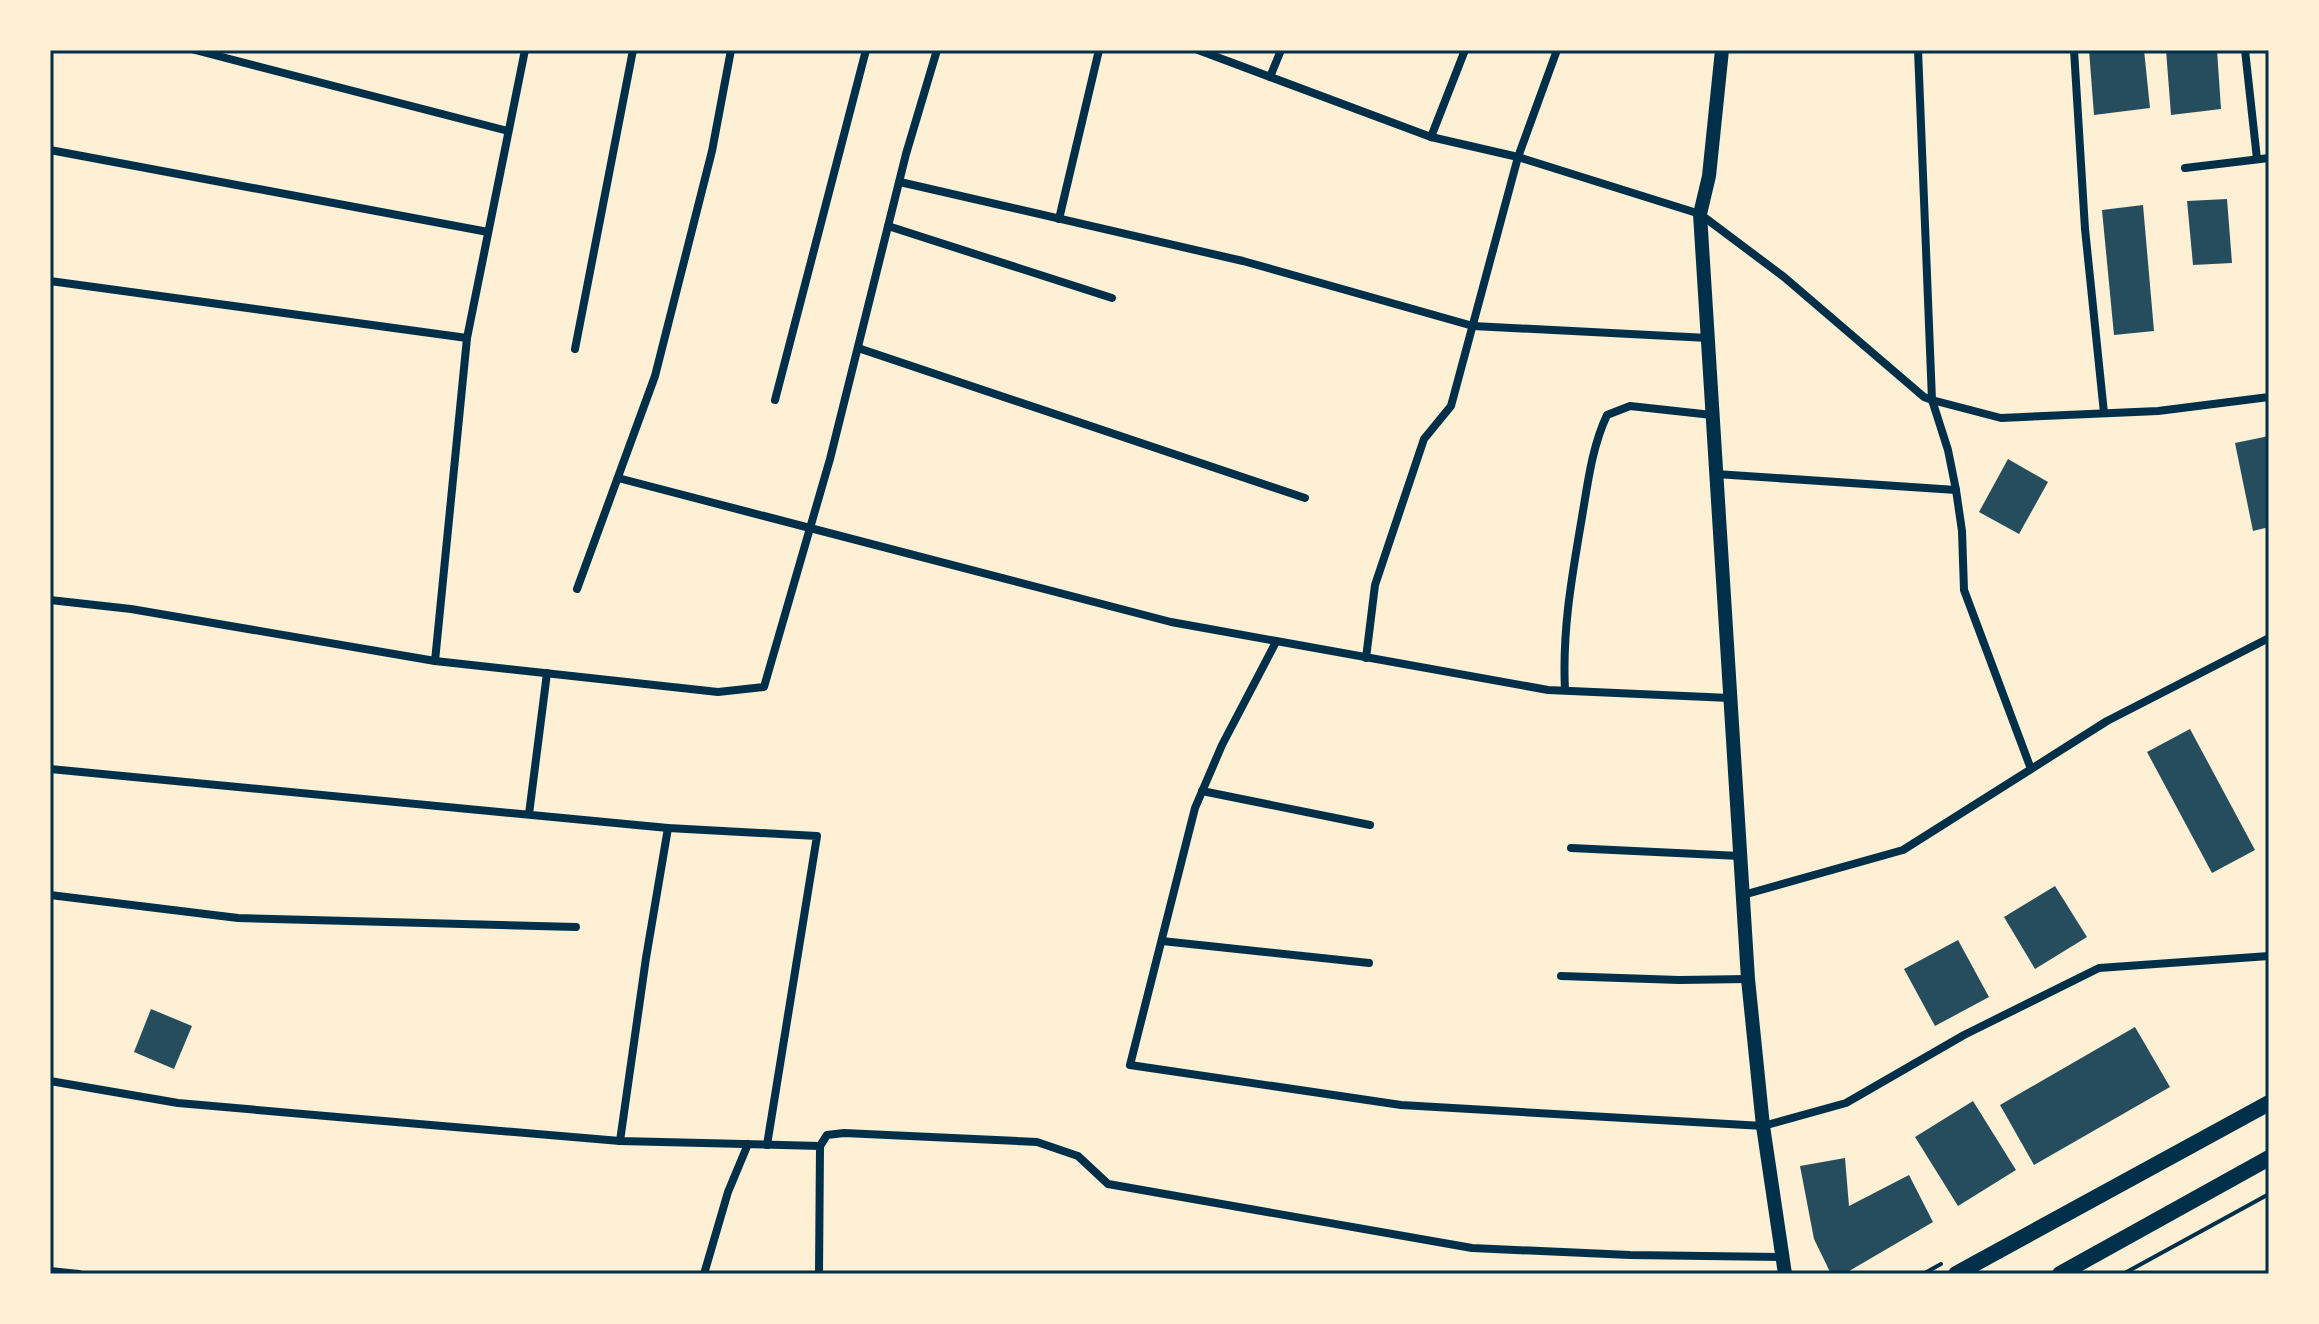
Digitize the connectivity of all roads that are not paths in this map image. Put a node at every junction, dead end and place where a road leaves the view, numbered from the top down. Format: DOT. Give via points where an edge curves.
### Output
graph roads {
  1 [pos="195,50"];
  2 [pos="525,50"];
  3 [pos="633,50"];
  4 [pos="731,50"];
  5 [pos="866,50"];
  6 [pos="937,50"];
  7 [pos="1099,50"];
  8 [pos="1198,50"];
  9 [pos="1281,50"];
  10 [pos="1465,50"];
  11 [pos="1557,50"];
  12 [pos="1722,50"];
  13 [pos="1918,50"];
  14 [pos="2074,50"];
  15 [pos="2245,50"];
  16 [pos="1270,77"];
  17 [pos="508,131"];
  18 [pos="1431,137"];
  19 [pos="50,150"];
  20 [pos="1518,157"];
  21 [pos="2269,158"];
  22 [pos="2257,159"];
  23 [pos="2185,168"];
  24 [pos="900,182"];
  25 [pos="1700,214"];
  26 [pos="1059,219"];
  27 [pos="888,226"];
  28 [pos="488,232"];
  29 [pos="50,281"];
  30 [pos="1112,298"];
  31 [pos="1473,326"];
  32 [pos="467,338"];
  33 [pos="1708,338"];
  34 [pos="858,348"];
  35 [pos="575,349"];
  36 [pos="2269,397"];
  37 [pos="775,400"];
  38 [pos="1932,400"];
  39 [pos="2104,413"];
  40 [pos="1712,415"];
  41 [pos="1716,474"];
  42 [pos="618,478"];
  43 [pos="1956,490"];
  44 [pos="1305,498"];
  45 [pos="810,530"];
  46 [pos="577,589"];
  47 [pos="50,600"];
  48 [pos="2269,638"];
  49 [pos="1276,642"];
  50 [pos="1366,658"];
  51 [pos="435,661"];
  52 [pos="547,673"];
  53 [pos="1565,690"];
  54 [pos="1730,698"];
  55 [pos="50,769"];
  56 [pos="2031,769"];
  57 [pos="1202,791"];
  58 [pos="529,814"];
  59 [pos="1370,825"];
  60 [pos="668,828"];
  61 [pos="1571,848"];
  62 [pos="1740,856"];
  63 [pos="50,895"];
  64 [pos="1743,895"];
  65 [pos="576,927"];
  66 [pos="1162,941"];
  67 [pos="2269,956"];
  68 [pos="1369,963"];
  69 [pos="1561,976"];
  70 [pos="1748,979"];
  71 [pos="50,1081"];
  72 [pos="2269,1103"];
  73 [pos="1763,1126"];
  74 [pos="620,1141"];
  75 [pos="748,1144"];
  76 [pos="767,1145"];
  77 [pos="820,1146"];
  78 [pos="2269,1158"];
  79 [pos="1782,1257"];
  80 [pos="50,1271"];
  81 [pos="79,1274"];
  82 [pos="704,1274"];
  83 [pos="819,1274"];
  84 [pos="1785,1274"];
  85 [pos="1956,1274"];
  86 [pos="2060,1274"];
  1 -- 17 [label="street"];
  2 -- 17 [label="street"];
  3 -- 35 [label="street"];
  4 -- 42 [label="street" via="712,151 655,376"];
  5 -- 37 [label="street"];
  6 -- 24 [label="street"];
  7 -- 26 [label="street"];
  8 -- 16 [label="street"];
  9 -- 16 [label="street"];
  10 -- 18 [label="street"];
  11 -- 20 [label="street"];
  12 -- 25 [label="street"];
  13 -- 38 [label="street"];
  14 -- 39 [label="street"];
  15 -- 22 [label="street"];
  16 -- 18 [label="street"];
  17 -- 28 [label="street"];
  18 -- 20 [label="street"];
  19 -- 28 [label="street"];
  20 -- 25 [label="street"];
  20 -- 31 [label="street"];
  21 -- 22 [label="street"];
  22 -- 23 [label="street"];
  24 -- 26 [label="street"];
  24 -- 27 [label="street"];
  25 -- 33 [label="street"];
  25 -- 38 [label="street"];
  26 -- 31 [label="street" via="1243,261"];
  27 -- 30 [label="street"];
  27 -- 34 [label="street"];
  28 -- 32 [label="street"];
  29 -- 32 [label="street"];
  31 -- 33 [label="street"];
  31 -- 50 [label="street" via="1451,406 1424,439 1375,585"];
  32 -- 51 [label="street"];
  33 -- 40 [label="street"];
  34 -- 44 [label="street"];
  34 -- 45 [label="street"];
  36 -- 39 [label="street"];
  38 -- 39 [label="street" via="2001,418"];
  38 -- 43 [label="street"];
  40 -- 41 [label="street"];
  40 -- 53 [label="street" via="1630,406 1607,415 1595,440 1568,595"];
  41 -- 43 [label="street"];
  41 -- 54 [label="street"];
  42 -- 45 [label="street"];
  42 -- 46 [label="street"];
  43 -- 56 [label="street" via="1964,590"];
  45 -- 49 [label="street" via="1171,622"];
  45 -- 52 [label="street" via="764,687 718,692"];
  47 -- 51 [label="street"];
  48 -- 56 [label="street" via="2107,721"];
  49 -- 50 [label="street"];
  49 -- 57 [label="street"];
  50 -- 53 [label="street"];
  51 -- 52 [label="street"];
  52 -- 58 [label="street"];
  53 -- 54 [label="street"];
  54 -- 62 [label="street"];
  55 -- 58 [label="street"];
  56 -- 64 [label="street" via="1903,850"];
  57 -- 59 [label="street"];
  57 -- 66 [label="street"];
  58 -- 60 [label="street"];
  60 -- 74 [label="street"];
  60 -- 76 [label="street" via="817,836"];
  61 -- 62 [label="street"];
  62 -- 64 [label="street"];
  63 -- 65 [label="street" via="238,918"];
  64 -- 70 [label="street"];
  66 -- 68 [label="street"];
  66 -- 73 [label="street" via="1130,1065 1401,1105"];
  67 -- 73 [label="street" via="2099,968 1964,1035 1846,1103"];
  69 -- 70 [label="street"];
  70 -- 73 [label="street"];
  71 -- 74 [label="street" via="178,1103"];
  72 -- 85 [label="main road"];
  73 -- 79 [label="street"];
  74 -- 75 [label="street"];
  75 -- 76 [label="street"];
  75 -- 82 [label="street"];
  76 -- 77 [label="street"];
  77 -- 79 [label="street" via="827,1135 844,1133 1037,1142 1078,1156 1108,1184 1472,1248"];
  77 -- 83 [label="street"];
  78 -- 86 [label="main road"];
  79 -- 84 [label="street"];
  80 -- 81 [label="street"];
}
